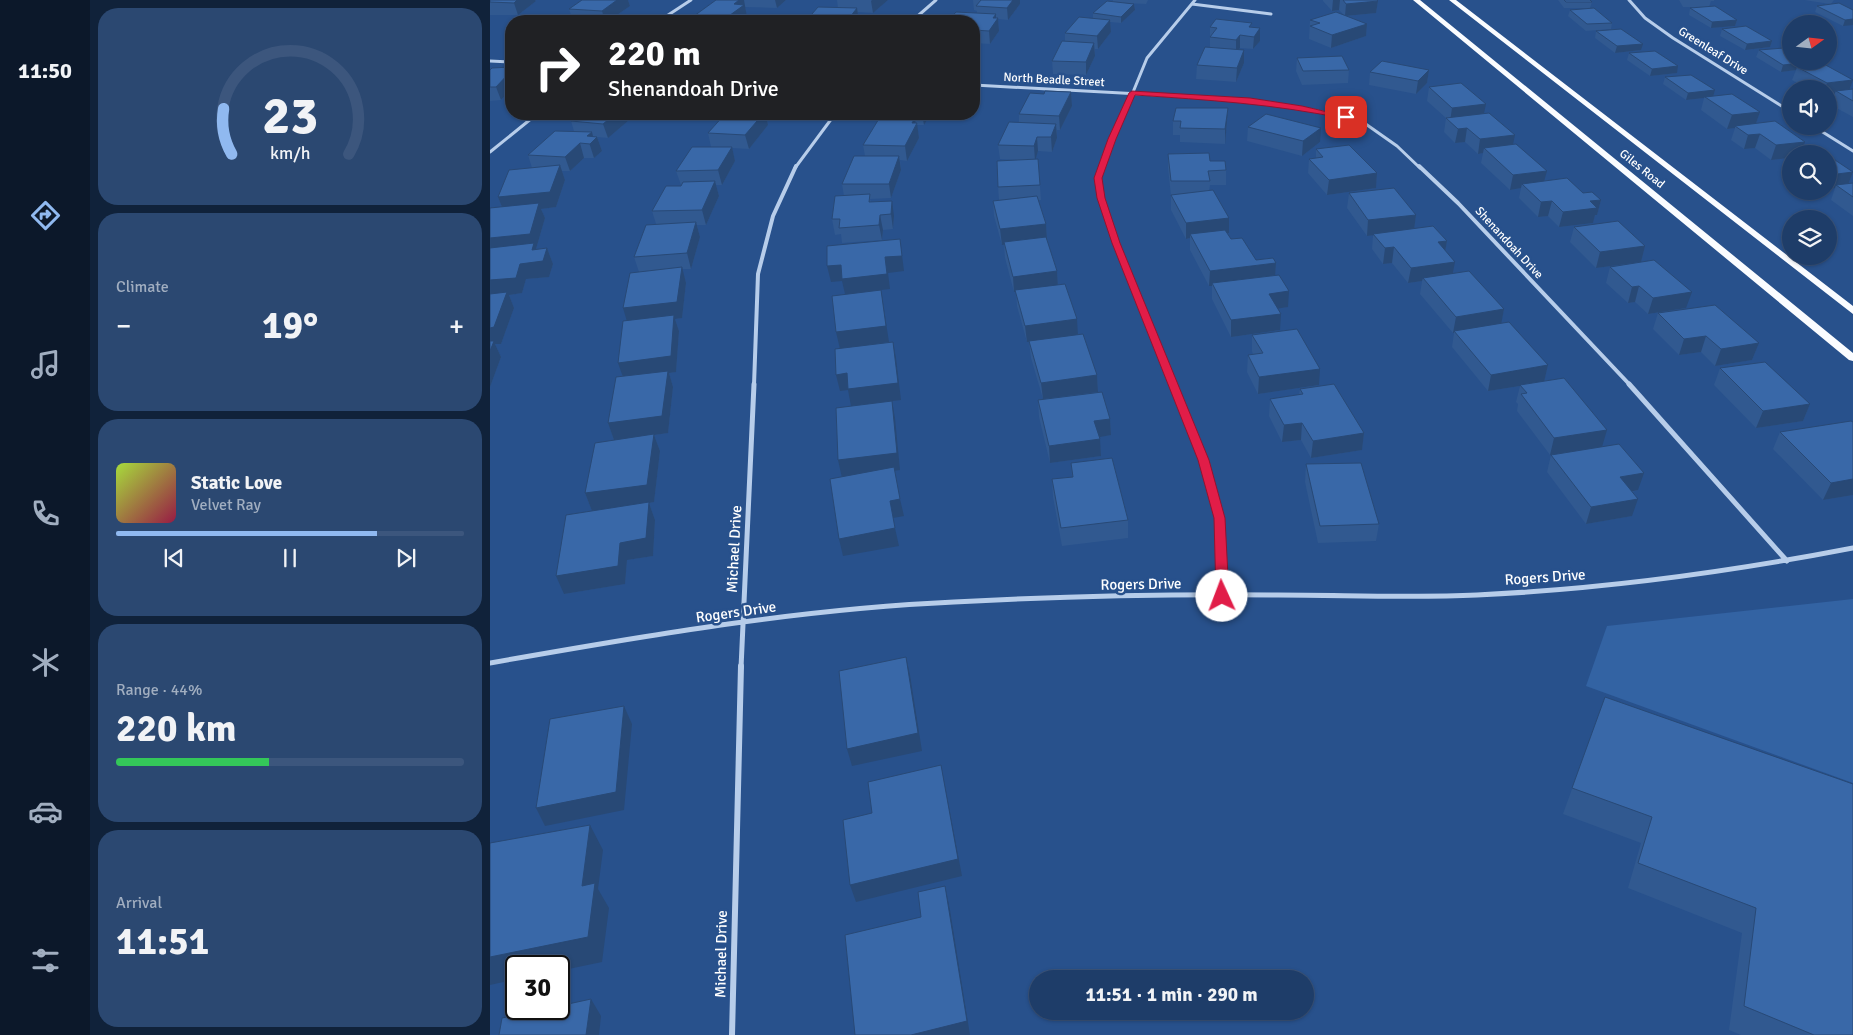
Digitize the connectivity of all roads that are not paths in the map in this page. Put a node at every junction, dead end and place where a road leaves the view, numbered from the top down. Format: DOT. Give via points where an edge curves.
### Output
graph roads {
  1 [pos="691,0"];
  2 [pos="936,0"];
  3 [pos="1416,0"];
  4 [pos="1452,0"];
  5 [pos="1629,0"];
  6 [pos="1194,2"];
  7 [pos="1271,14"];
  8 [pos="668,15"];
  9 [pos="919,15"];
  10 [pos="490,61"];
  11 [pos="505,62"];
  12 [pos="980,85"];
  13 [pos="1132,93"];
  14 [pos="1782,106"];
  15 [pos="530,120"];
  16 [pos="830,120"];
  17 [pos="1827,135"];
  18 [pos="1853,151"];
  19 [pos="490,152"];
  20 [pos="1853,311"];
  21 [pos="1853,358"];
  22 [pos="1853,548"];
  23 [pos="1787,561"];
  24 [pos="1222,596"];
  25 [pos="742,623"];
  26 [pos="490,663"];
  27 [pos="732,1035"];
  1 -- 8 [label="street"];
  2 -- 9 [label="street"];
  3 -- 21 [label="main road, Giles Road"];
  4 -- 20 [label="main road, Giles Road"];
  5 -- 14 [label="street, Greenleaf Drive" via="1645,18 1673,38"];
  6 -- 7 [label="street"];
  6 -- 13 [label="street" via="1147,58"];
  10 -- 11 [label="street"];
  12 -- 13 [label="street, North Beadle Street"];
  13 -- 23 [label="street, Shenandoah Drive" via="1250,100 1302,108 1360,120 1397,146 1458,203 1635,391"];
  13 -- 24 [label="street" via="1098,178 1101,198 1203,460 1220,518"];
  15 -- 19 [label="street"];
  16 -- 25 [label="street, Michael Drive" via="793,170 773,216 758,274"];
  17 -- 18 [label="street"];
  22 -- 23 [label="street, Rogers Drive"];
  23 -- 24 [label="street, Rogers Drive" via="1633,583 1477,595"];
  24 -- 25 [label="street, Rogers Drive" via="1013,599 841,610"];
  25 -- 26 [label="street, Rogers Drive"];
  25 -- 27 [label="street, Michael Drive"];
}
